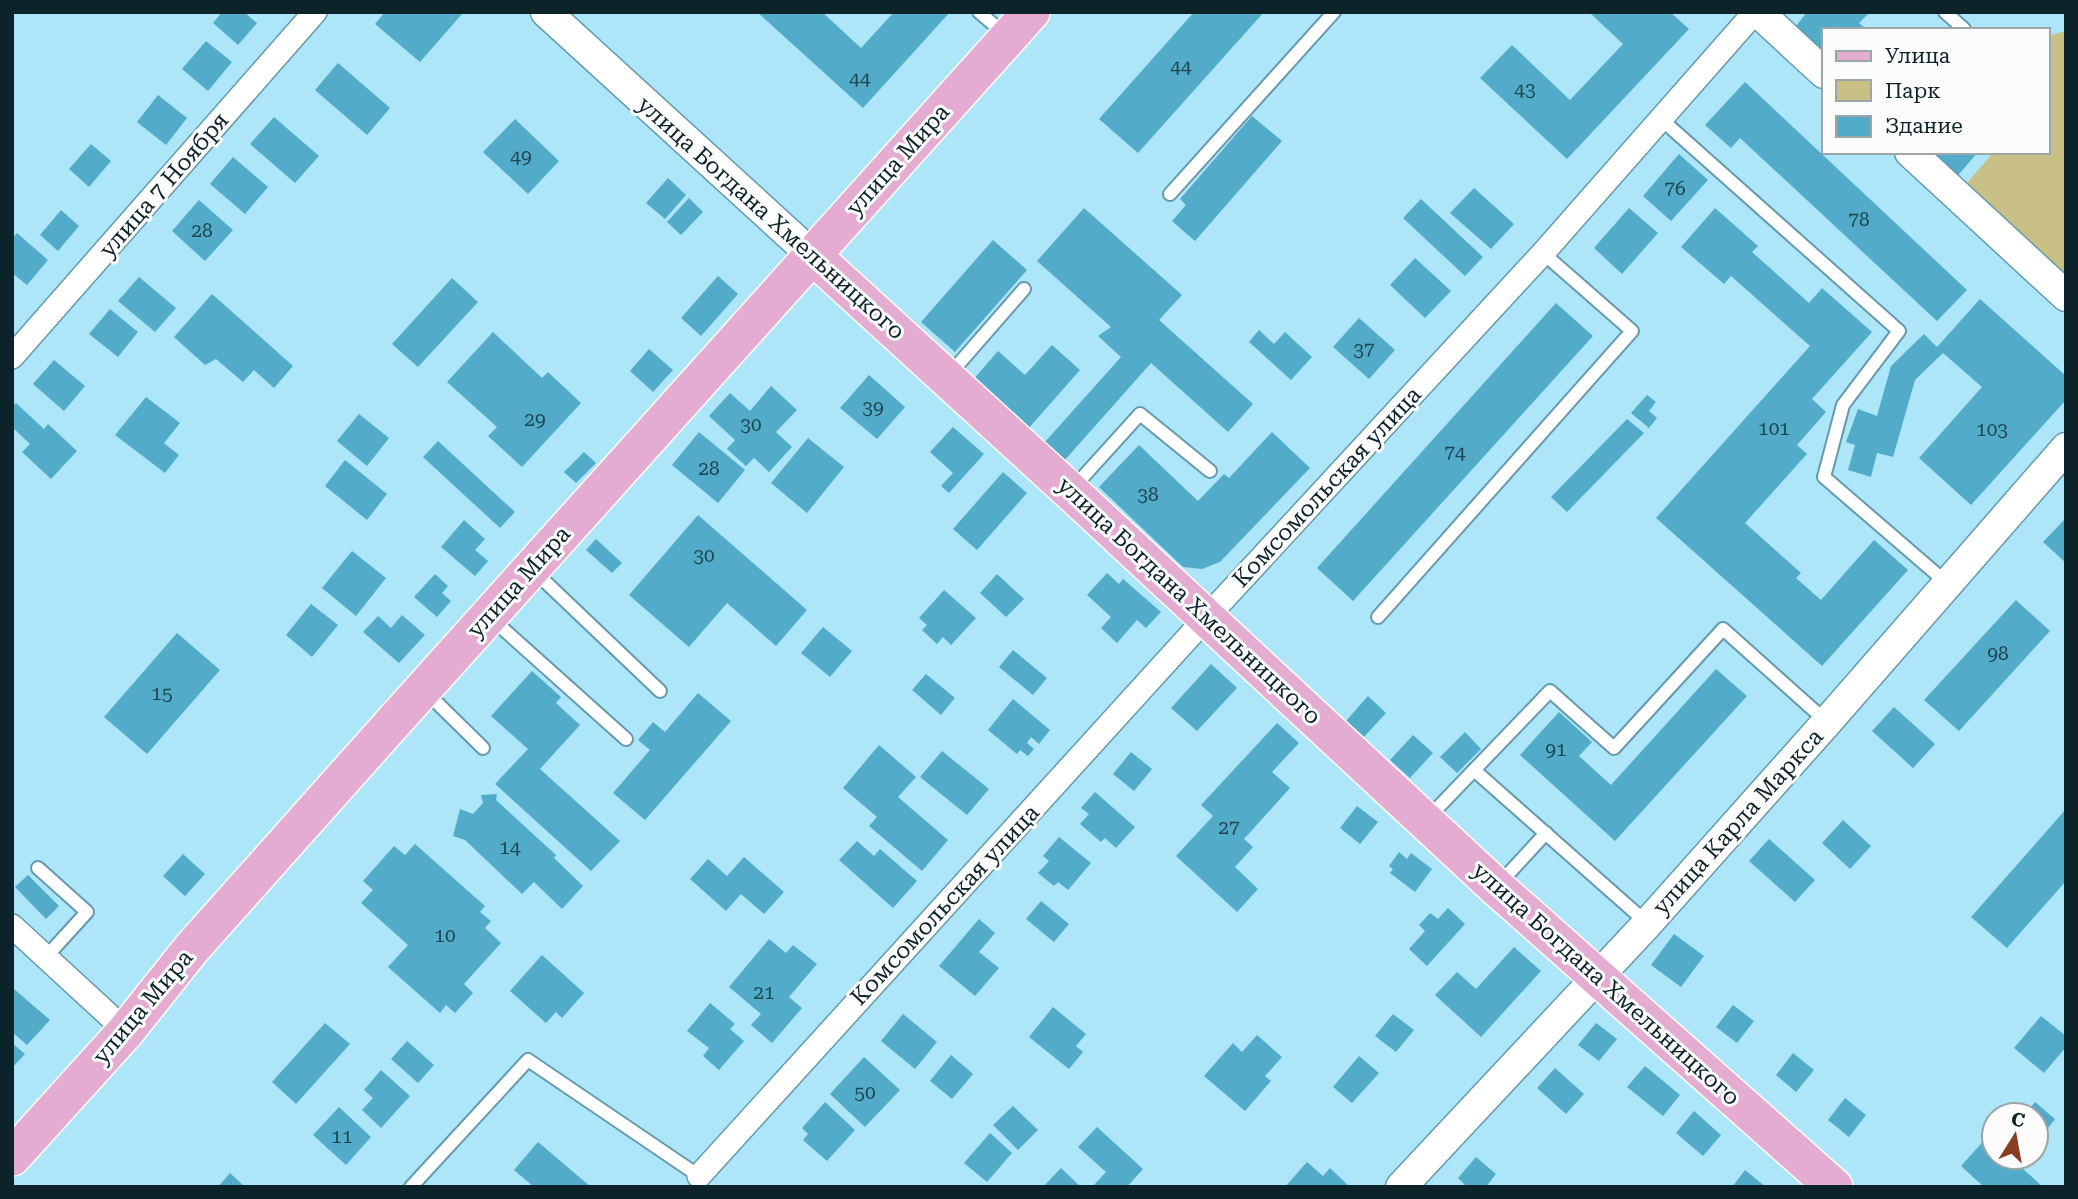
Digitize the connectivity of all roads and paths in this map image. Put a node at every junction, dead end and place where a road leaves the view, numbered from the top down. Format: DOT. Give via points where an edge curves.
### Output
graph roads {
  1 [pos="315,12"];
  2 [pos="546,12"];
  3 [pos="979,12"];
  4 [pos="1334,12"];
  5 [pos="1756,12"];
  6 [pos="1945,12"];
  7 [pos="1020,25"];
  8 [pos="1963,28"];
  9 [pos="1822,71"];
  10 [pos="1661,119"];
  11 [pos="1912,154"];
  12 [pos="1170,194"];
  13 [pos="1543,253"];
  14 [pos="812,255"];
  15 [pos="1024,289"];
  16 [pos="2066,296"];
  17 [pos="12,357"];
  18 [pos="947,378"];
  19 [pos="2066,448"];
  20 [pos="1210,471"];
  21 [pos="1070,491"];
  22 [pos="531,569"];
  23 [pos="1948,584"];
  24 [pos="489,617"];
  25 [pos="1378,617"];
  26 [pos="1206,618"];
  27 [pos="423,689"];
  28 [pos="660,691"];
  29 [pos="1827,722"];
  30 [pos="626,739"];
  31 [pos="483,748"];
  32 [pos="1474,770"];
  33 [pos="1426,820"];
  34 [pos="1546,833"];
  35 [pos="38,868"];
  36 [pos="1496,887"];
  37 [pos="1647,924"];
  38 [pos="12,926"];
  39 [pos="46,957"];
  40 [pos="1597,978"];
  41 [pos="126,1031"];
  42 [pos="12,1157"];
  43 [pos="699,1177"];
  44 [pos="411,1187"];
  45 [pos="1401,1187"];
  46 [pos="1834,1187"];
  1 -- 17 [label="street, улица 7 Ноября"];
  2 -- 14 [label="street, улица Богдана Хмельницкого"];
  3 -- 7 [label="lane"];
  4 -- 12 [label="lane"];
  5 -- 9 [label="street"];
  5 -- 10 [label="street, Комсомольская улица"];
  6 -- 8 [label="lane"];
  7 -- 14 [label="main road, улица Мира"];
  10 -- 13 [label="street, Комсомольская улица"];
  10 -- 23 [label="lane" via="1899,331 1843,405 1824,477"];
  11 -- 16 [label="street"];
  13 -- 25 [label="lane" via="1632,331"];
  13 -- 26 [label="street, Комсомольская улица"];
  14 -- 18 [label="main road, улица Богдана Хмельницкого"];
  14 -- 22 [label="main road, улица Мира"];
  15 -- 18 [label="lane"];
  18 -- 21 [label="main road, улица Богдана Хмельницкого"];
  19 -- 23 [label="street, улица Карла Маркса"];
  20 -- 21 [label="lane" via="1140,414"];
  21 -- 26 [label="main road, улица Богдана Хмельницкого"];
  22 -- 24 [label="main road, улица Мира"];
  22 -- 28 [label="lane"];
  23 -- 29 [label="street, улица Карла Маркса"];
  24 -- 27 [label="main road, улица Мира"];
  24 -- 30 [label="lane"];
  26 -- 33 [label="main road, улица Богдана Хмельницкого"];
  26 -- 43 [label="street, Комсомольская улица"];
  27 -- 31 [label="lane"];
  27 -- 41 [label="main road, улица Мира" via="192,948"];
  29 -- 32 [label="lane" via="1723,629 1614,748 1550,691"];
  29 -- 37 [label="street, улица Карла Маркса"];
  32 -- 33 [label="lane"];
  32 -- 34 [label="lane"];
  33 -- 36 [label="main road, улица Богдана Хмельницкого"];
  34 -- 36 [label="lane"];
  34 -- 37 [label="lane"];
  35 -- 39 [label="lane" via="87,912"];
  36 -- 40 [label="main road, улица Богдана Хмельницкого"];
  37 -- 40 [label="street, улица Карла Маркса"];
  38 -- 39 [label="street"];
  39 -- 41 [label="street"];
  40 -- 45 [label="street, улица Карла Маркса"];
  40 -- 46 [label="main road, улица Богдана Хмельницкого"];
  41 -- 42 [label="main road, улица Мира"];
  43 -- 44 [label="lane" via="528,1060"];
}
